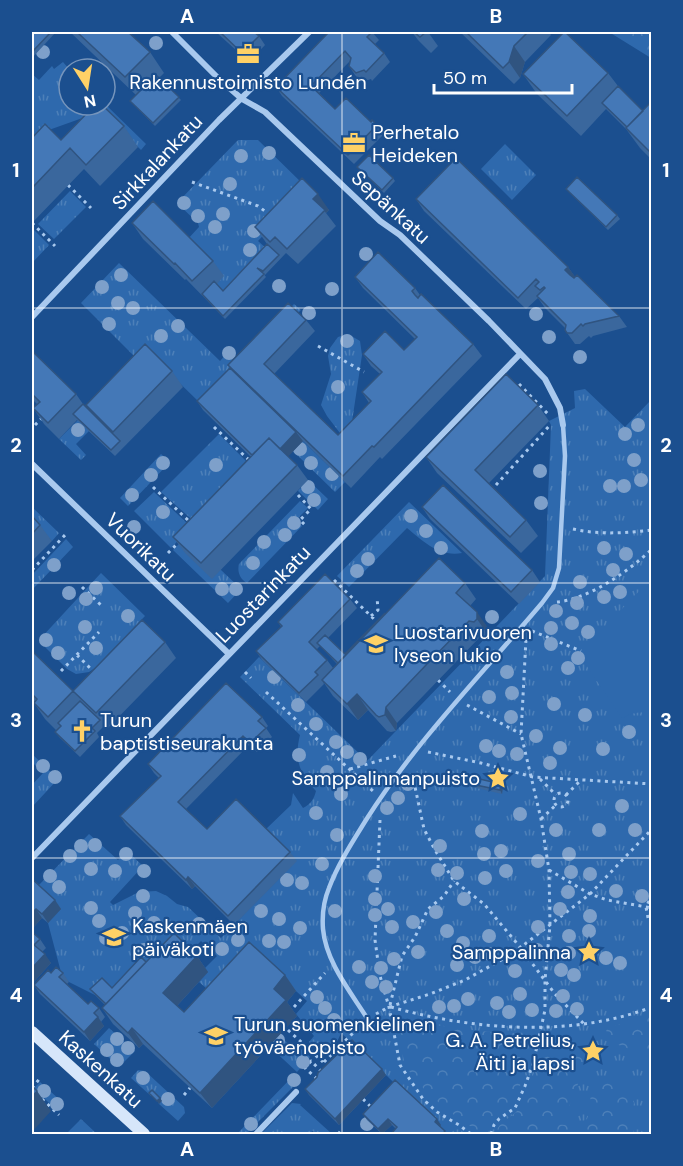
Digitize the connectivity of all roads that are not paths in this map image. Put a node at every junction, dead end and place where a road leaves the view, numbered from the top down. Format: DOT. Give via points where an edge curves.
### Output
graph roads {
  1 [pos="172,32"];
  2 [pos="309,32"];
  3 [pos="242,99"];
  4 [pos="32,317"];
  5 [pos="520,354"];
  6 [pos="563,425"];
  7 [pos="32,464"];
  8 [pos="228,653"];
  9 [pos="32,858"];
  10 [pos="367,1018"];
  11 [pos="32,1032"];
  12 [pos="296,1092"];
  13 [pos="144,1134"];
  14 [pos="256,1134"];
  1 -- 3 [label="street, Sepänkatu"];
  2 -- 3 [label="street, Sirkkalankatu"];
  3 -- 4 [label="street, Sirkkalankatu"];
  3 -- 5 [label="street, Sepänkatu" via="265,112 380,221 400,235"];
  5 -- 6 [label="street, Sepänkatu" via="544,379 560,408"];
  5 -- 8 [label="street, Luostarinkatu"];
  6 -- 10 [label="lane" via="563,527 559,568 552,588 378,802 329,888 323,929 328,951"];
  7 -- 8 [label="street, Vuorikatu"];
  8 -- 9 [label="street, Luostarinkatu"];
  11 -- 13 [label="main road, Kaskenkatu"];
  12 -- 14 [label="street"];
}
